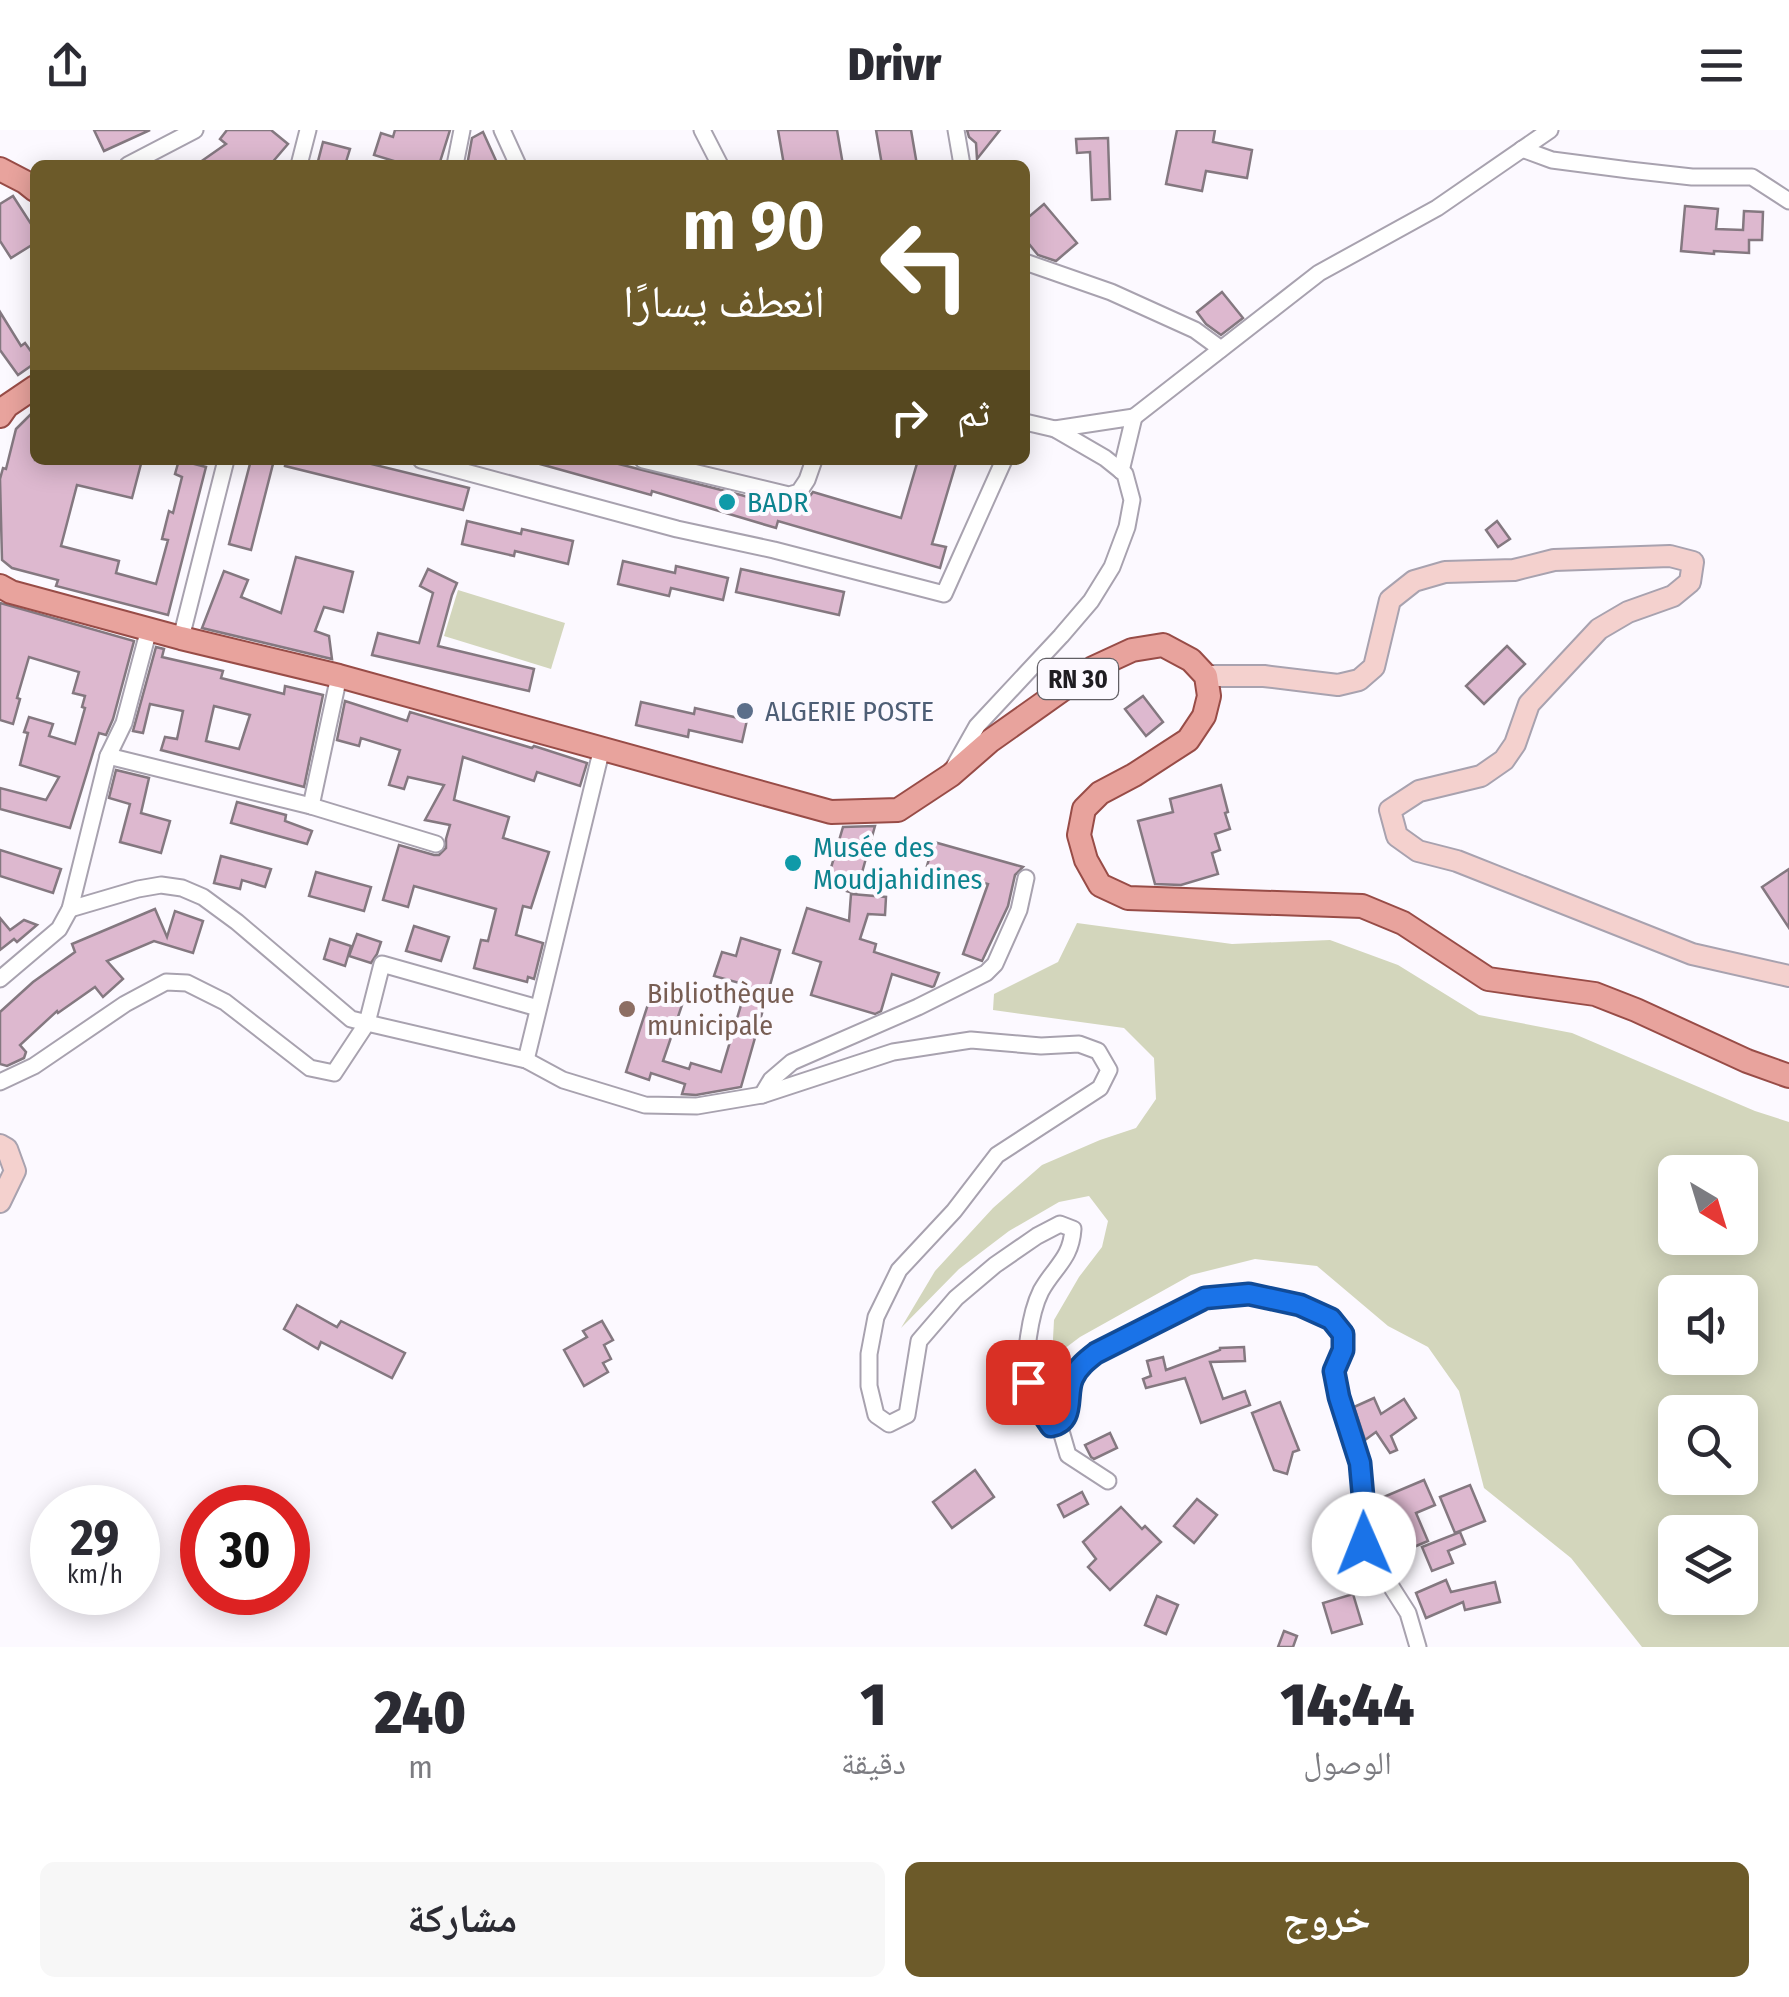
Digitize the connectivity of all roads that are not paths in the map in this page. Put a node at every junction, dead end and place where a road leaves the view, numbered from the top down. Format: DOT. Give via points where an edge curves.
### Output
graph roads {
  1 [pos="195,130"];
  2 [pos="308,130"];
  3 [pos="462,130"];
  4 [pos="502,130"];
  5 [pos="702,130"];
  6 [pos="956,130"];
  7 [pos="1550,130"];
  8 [pos="1522,148"];
  9 [pos="138,160"];
  10 [pos="300,160"];
  11 [pos="456,160"];
  12 [pos="516,160"];
  13 [pos="717,160"];
  14 [pos="961,160"];
  15 [pos="0,169"];
  16 [pos="30,186"];
  17 [pos="1789,201"];
  18 [pos="1030,264"];
  19 [pos="1221,349"];
  20 [pos="30,391"];
  21 [pos="2,405"];
  22 [pos="1134,416"];
  23 [pos="1030,423"];
  24 [pos="1055,429"];
  25 [pos="225,465"];
  26 [pos="440,465"];
  27 [pos="663,465"];
  28 [pos="812,465"];
  29 [pos="1002,465"];
  30 [pos="1122,471"];
  31 [pos="0,586"];
  32 [pos="149,630"];
  33 [pos="181,638"];
  34 [pos="339,676"];
  35 [pos="1206,676"];
  36 [pos="602,748"];
  37 [pos="108,756"];
  38 [pos="950,775"];
  39 [pos="311,806"];
  40 [pos="436,844"];
  41 [pos="1026,878"];
  42 [pos="70,909"];
  43 [pos="1789,976"];
  44 [pos="0,979"];
  45 [pos="538,1008"];
  46 [pos="366,1022"];
  47 [pos="526,1060"];
  48 [pos="1789,1076"];
  49 [pos="0,1082"];
  50 [pos="762,1094"];
  51 [pos="0,1145"];
  52 [pos="0,1202"];
  53 [pos="1060,1424"];
  54 [pos="1108,1481"];
  55 [pos="1418,1647"];
  1 -- 9 [label="street"];
  2 -- 10 [label="street"];
  3 -- 11 [label="street"];
  4 -- 12 [label="street"];
  5 -- 13 [label="street"];
  6 -- 14 [label="street"];
  7 -- 8 [label="street"];
  8 -- 17 [label="street" via="1552,160 1610,168 1752,176"];
  8 -- 19 [label="street" via="1436,208 1319,272"];
  15 -- 16 [label="main road"];
  18 -- 19 [label="street" via="1112,292"];
  19 -- 22 [label="street"];
  20 -- 21 [label="main road"];
  22 -- 24 [label="street"];
  22 -- 30 [label="street"];
  23 -- 24 [label="street"];
  24 -- 30 [label="street"];
  25 -- 33 [label="street"];
  26 -- 29 [label="street" via="944,594"];
  27 -- 28 [label="street" via="788,496 799,492"];
  30 -- 38 [label="street" via="1132,500 1112,568 1062,636 977,726"];
  31 -- 32 [label="main road, RN 30"];
  32 -- 33 [label="main road, RN 30"];
  32 -- 37 [label="street" via="124,723"];
  33 -- 34 [label="main road, RN 30"];
  34 -- 36 [label="main road, RN 30"];
  34 -- 39 [label="street"];
  35 -- 38 [label="main road, RN 30" via="1163,645 1132,650 1093,668"];
  35 -- 43 [label="street" via="1338,685 1359,680 1374,667 1390,600 1414,581 1445,572 1514,570 1554,560 1670,556 1693,562 1682,589 1599,628 1558,670 1529,704 1504,760 1480,776 1419,791 1390,810 1397,836 1418,851 1692,954"];
  35 -- 48 [label="main road" via="1204,716 1188,740 1100,792 1084,810 1079,835 1100,885 1128,898 1362,906 1403,923 1488,978 1595,994"];
  36 -- 38 [label="main road, RN 30" via="831,812 898,810"];
  36 -- 45 [label="street"];
  37 -- 39 [label="street"];
  37 -- 42 [label="street"];
  39 -- 40 [label="street"];
  41 -- 50 [label="street" via="1019,910 986,973 792,1062"];
  42 -- 44 [label="street" via="59,929"];
  42 -- 46 [label="street" via="138,889 182,888 237,922 351,1019"];
  45 -- 46 [label="street" via="382,964"];
  45 -- 47 [label="street"];
  46 -- 47 [label="street"];
  46 -- 49 [label="street" via="334,1073 310,1068 224,1002 187,982 166,982"];
  47 -- 50 [label="street" via="563,1080 645,1105 697,1106"];
  50 -- 53 [label="street" via="893,1052 971,1040 1079,1044 1098,1052 1109,1070 1100,1088 997,1155 900,1270 876,1317 869,1354 876,1415 889,1424 907,1415 918,1340 995,1265 1060,1224 1073,1229 1072,1246 1040,1293 1028,1337 1028,1382 1036,1404 1051,1426"];
  51 -- 52 [label="street" via="15,1172"];
  53 -- 54 [label="street" via="1068,1454"];
  53 -- 55 [label="street" via="1081,1366 1205,1298 1249,1294 1331,1319 1343,1334 1334,1371 1360,1463 1364,1544 1408,1612"];
}
